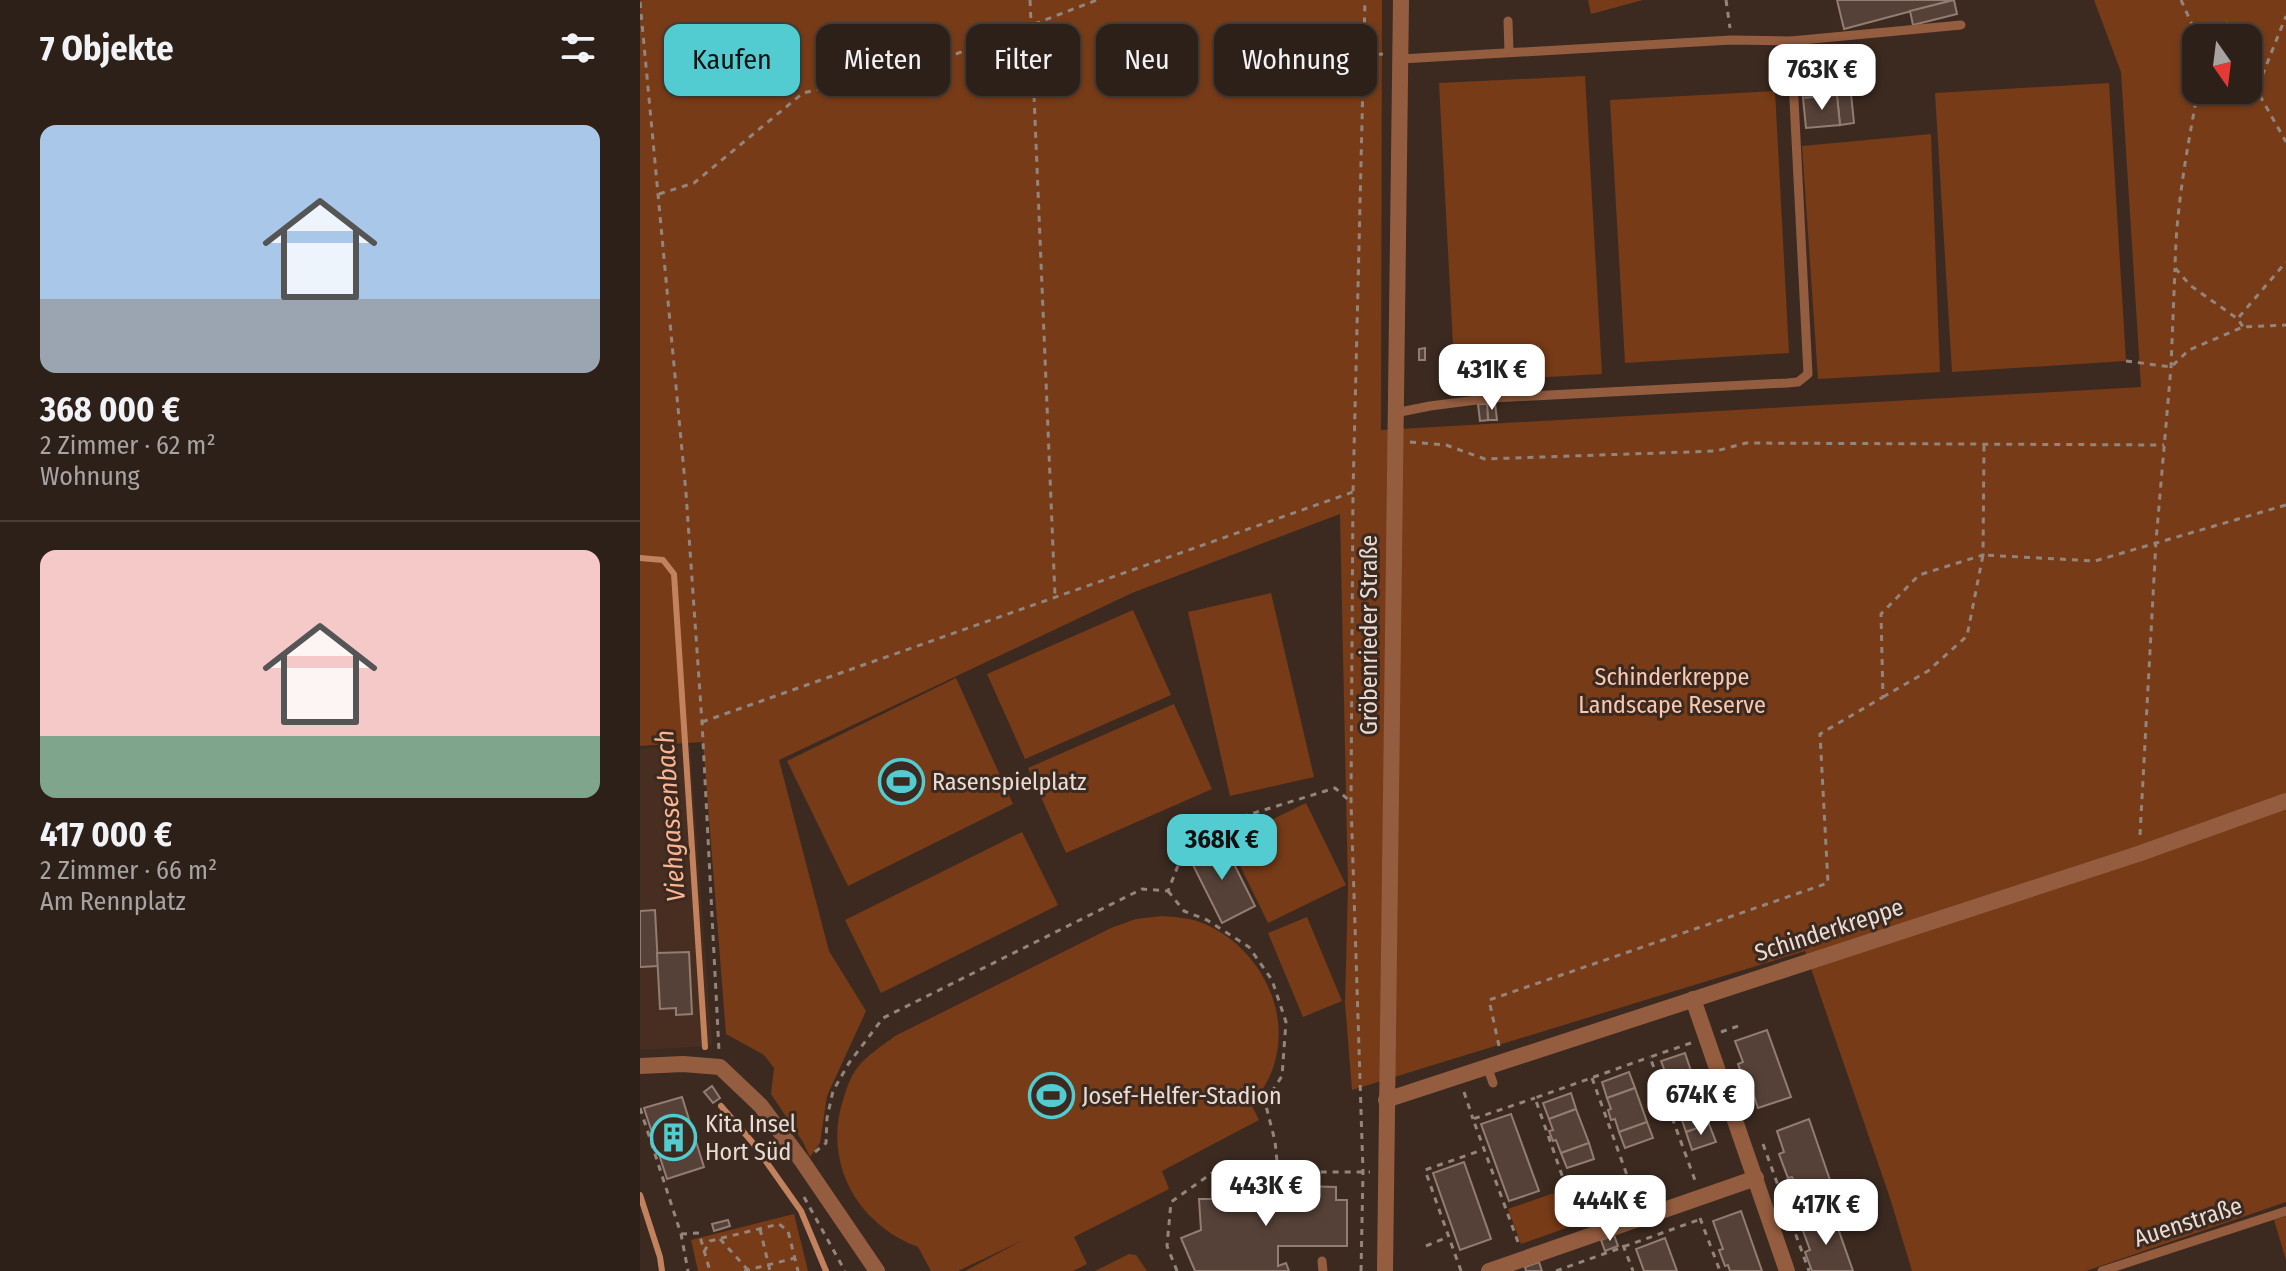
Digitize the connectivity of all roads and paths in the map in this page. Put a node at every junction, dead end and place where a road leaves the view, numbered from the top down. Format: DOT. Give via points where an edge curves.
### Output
graph roads {
  1 [pos="1030,0"];
  2 [pos="1097,0"];
  3 [pos="1365,0"];
  4 [pos="1401,0"];
  5 [pos="1726,0"];
  6 [pos="2181,0"];
  7 [pos="640,2"];
  8 [pos="2286,16"];
  9 [pos="1508,21"];
  10 [pos="1031,24"];
  11 [pos="1034,24"];
  12 [pos="2192,24"];
  13 [pos="1961,25"];
  14 [pos="1731,40"];
  15 [pos="1791,41"];
  16 [pos="966,50"];
  17 [pos="1509,52"];
  18 [pos="1401,59"];
  19 [pos="2262,76"];
  20 [pos="1034,96"];
  21 [pos="2262,99"];
  22 [pos="2195,104"];
  23 [pos="2286,142"];
  24 [pos="659,194"];
  25 [pos="2286,262"];
  26 [pos="2175,268"];
  27 [pos="2238,319"];
  28 [pos="2286,325"];
  29 [pos="2243,327"];
  30 [pos="2126,361"];
  31 [pos="2171,367"];
  32 [pos="1395,413"];
  33 [pos="1395,441"];
  34 [pos="1984,445"];
  35 [pos="2164,445"];
  36 [pos="1353,492"];
  37 [pos="2286,505"];
  38 [pos="2156,541"];
  39 [pos="1983,555"];
  40 [pos="1055,596"];
  41 [pos="1883,697"];
  42 [pos="702,722"];
  43 [pos="2286,801"];
  44 [pos="1351,802"];
  45 [pos="2138,854"];
  46 [pos="1168,891"];
  47 [pos="1693,999"];
  48 [pos="1741,1025"];
  49 [pos="1706,1038"];
  50 [pos="1650,1057"];
  51 [pos="1494,1064"];
  52 [pos="640,1066"];
  53 [pos="720,1067"];
  54 [pos="1458,1075"];
  55 [pos="1592,1077"];
  56 [pos="1493,1083"];
  57 [pos="1535,1098"];
  58 [pos="1386,1100"];
  59 [pos="640,1108"];
  60 [pos="1473,1119"];
  61 [pos="1760,1136"];
  62 [pos="1483,1150"];
  63 [pos="802,1161"];
  64 [pos="1278,1172"];
  65 [pos="1363,1172"];
  66 [pos="1388,1172"];
  67 [pos="1756,1178"];
  68 [pos="1697,1199"];
  69 [pos="2286,1211"];
  70 [pos="1642,1218"];
  71 [pos="1701,1219"];
  72 [pos="1617,1227"];
  73 [pos="760,1229"];
  74 [pos="681,1234"];
  75 [pos="1449,1236"];
  76 [pos="1584,1238"];
  77 [pos="720,1239"];
  78 [pos="1426,1246"];
  79 [pos="1624,1247"];
  80 [pos="704,1252"];
  81 [pos="795,1258"];
  82 [pos="1524,1259"];
  83 [pos="769,1265"];
  84 [pos="746,1270"];
  85 [pos="688,1271"];
  86 [pos="710,1271"];
  87 [pos="770,1271"];
  88 [pos="798,1271"];
  89 [pos="877,1271"];
  90 [pos="1177,1271"];
  91 [pos="1361,1271"];
  92 [pos="1385,1271"];
  93 [pos="1461,1271"];
  94 [pos="1489,1271"];
  95 [pos="1556,1271"];
  96 [pos="1633,1271"];
  97 [pos="1720,1271"];
  98 [pos="1787,1271"];
  99 [pos="1809,1271"];
  100 [pos="2102,1271"];
  1 -- 10 [label="path"];
  2 -- 11 [label="path"];
  3 -- 36 [label="path"];
  4 -- 18 [label="street, Gröbenrieder Straße"];
  5 -- 14 [label="path"];
  6 -- 12 [label="path"];
  7 -- 24 [label="path"];
  8 -- 19 [label="path"];
  9 -- 17 [label="lane"];
  13 -- 15 [label="lane"];
  14 -- 15 [label="lane"];
  14 -- 17 [label="lane"];
  15 -- 32 [label="lane" via="1808,374 1798,382 1492,398"];
  16 -- 24 [label="path" via="803,93 694,183"];
  17 -- 18 [label="lane"];
  18 -- 32 [label="street, Gröbenrieder Straße"];
  20 -- 40 [label="path"];
  21 -- 23 [label="path"];
  22 -- 26 [label="path" via="2183,169"];
  24 -- 42 [label="path"];
  25 -- 27 [label="path"];
  26 -- 27 [label="path"];
  26 -- 31 [label="path"];
  27 -- 29 [label="path"];
  28 -- 29 [label="path"];
  29 -- 31 [label="path" via="2189,350"];
  30 -- 31 [label="path"];
  31 -- 35 [label="path"];
  32 -- 33 [label="street, Gröbenrieder Straße"];
  33 -- 34 [label="path" via="1446,445 1485,459 1716,451 1746,443"];
  33 -- 58 [label="street, Gröbenrieder Straße"];
  34 -- 35 [label="path"];
  34 -- 39 [label="path"];
  35 -- 38 [label="path"];
  36 -- 40 [label="path"];
  36 -- 44 [label="path"];
  37 -- 38 [label="path"];
  38 -- 39 [label="path" via="2095,561"];
  38 -- 45 [label="path"];
  39 -- 41 [label="path" via="1967,636 1928,671"];
  39 -- 41 [label="path" via="1919,575 1881,614"];
  40 -- 42 [label="path"];
  41 -- 51 [label="path" via="1820,734 1828,883 1489,1000"];
  42 -- 53 [label="path"];
  43 -- 45 [label="street, Schinderkreppe"];
  44 -- 46 [label="path" via="1335,788 1192,830"];
  44 -- 65 [label="path"];
  45 -- 47 [label="street, Schinderkreppe" via="1731,992"];
  46 -- 63 [label="path" via="1142,889 883,1018 833,1091 826,1143"];
  46 -- 64 [label="path" via="1184,911 1249,947 1272,980 1286,1022 1282,1076 1265,1102"];
  47 -- 49 [label="street"];
  47 -- 51 [label="street, Schinderkreppe" via="1655,1018 1546,1054"];
  48 -- 49 [label="path"];
  49 -- 50 [label="path"];
  49 -- 67 [label="street"];
  50 -- 55 [label="path"];
  50 -- 68 [label="path"];
  51 -- 54 [label="street, Schinderkreppe"];
  51 -- 56 [label="lane"];
  52 -- 53 [label="street"];
  53 -- 63 [label="street" via="761,1106"];
  54 -- 58 [label="street, Schinderkreppe" via="1433,1088"];
  54 -- 60 [label="path"];
  55 -- 57 [label="path"];
  55 -- 70 [label="path"];
  57 -- 60 [label="path"];
  57 -- 76 [label="path"];
  58 -- 66 [label="street, Gröbenrieder Straße"];
  59 -- 74 [label="path"];
  60 -- 62 [label="path"];
  61 -- 99 [label="path"];
  62 -- 75 [label="path" via="1425,1170"];
  62 -- 82 [label="path"];
  63 -- 89 [label="street"];
  64 -- 65 [label="path"];
  64 -- 90 [label="path" via="1212,1173 1171,1202 1167,1246"];
  65 -- 66 [label="path"];
  65 -- 91 [label="path"];
  66 -- 92 [label="street, Gröbenrieder Straße"];
  67 -- 68 [label="street"];
  67 -- 98 [label="street"];
  68 -- 70 [label="street"];
  68 -- 71 [label="path"];
  69 -- 100 [label="lane, Auenstraße"];
  70 -- 72 [label="street"];
  71 -- 79 [label="path"];
  71 -- 97 [label="path"];
  72 -- 76 [label="street"];
  72 -- 79 [label="path"];
  73 -- 77 [label="path"];
  73 -- 81 [label="path" via="779,1224 788,1231"];
  73 -- 83 [label="path"];
  74 -- 80 [label="path" via="699,1233"];
  74 -- 85 [label="path"];
  75 -- 78 [label="path"];
  75 -- 93 [label="path"];
  76 -- 82 [label="street"];
  77 -- 80 [label="path" via="710,1241"];
  77 -- 84 [label="path"];
  79 -- 95 [label="path"];
  79 -- 96 [label="path"];
  80 -- 86 [label="path"];
  81 -- 83 [label="path"];
  81 -- 88 [label="path"];
  82 -- 94 [label="street"];
  83 -- 84 [label="path"];
  83 -- 87 [label="path"];
}
